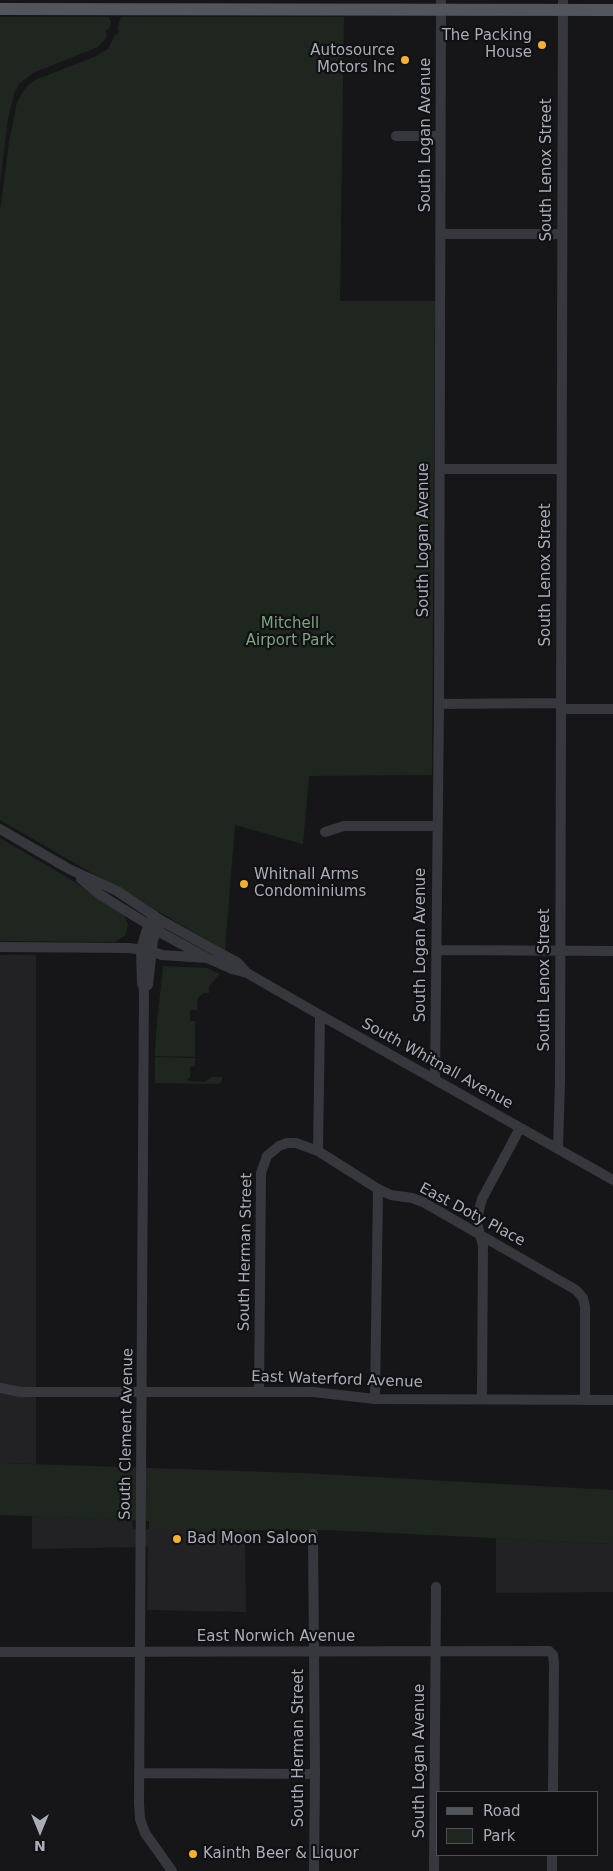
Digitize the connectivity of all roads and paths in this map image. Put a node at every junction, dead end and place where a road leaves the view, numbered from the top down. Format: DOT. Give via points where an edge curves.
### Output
graph roads {
  1 [pos="441,5"];
  2 [pos="563,5"];
  3 [pos="0,9"];
  4 [pos="613,10"];
  5 [pos="396,136"];
  6 [pos="440,136"];
  7 [pos="441,234"];
  8 [pos="561,234"];
  9 [pos="440,469"];
  10 [pos="561,470"];
  11 [pos="439,704"];
  12 [pos="561,706"];
  13 [pos="613,709"];
  14 [pos="437,826"];
  15 [pos="0,829"];
  16 [pos="325,832"];
  17 [pos="69,869"];
  18 [pos="158,918"];
  19 [pos="153,928"];
  20 [pos="0,947"];
  21 [pos="146,950"];
  22 [pos="437,950"];
  23 [pos="560,951"];
  24 [pos="613,951"];
  25 [pos="207,958"];
  26 [pos="247,972"];
  27 [pos="320,1015"];
  28 [pos="435,1079"];
  29 [pos="520,1128"];
  30 [pos="558,1149"];
  31 [pos="318,1151"];
  32 [pos="613,1180"];
  33 [pos="378,1189"];
  34 [pos="480,1236"];
  35 [pos="0,1388"];
  36 [pos="259,1392"];
  37 [pos="142,1393"];
  38 [pos="375,1399"];
  39 [pos="482,1399"];
  40 [pos="586,1400"];
  41 [pos="613,1400"];
  42 [pos="313,1534"];
  43 [pos="436,1587"];
  44 [pos="314,1651"];
  45 [pos="0,1652"];
  46 [pos="140,1652"];
  47 [pos="436,1652"];
  48 [pos="139,1773"];
  49 [pos="315,1774"];
  50 [pos="553,1791"];
  51 [pos="552,1856"];
  52 [pos="172,1871"];
  53 [pos="314,1871"];
  54 [pos="434,1871"];
  55 [pos="552,1871"];
  1 -- 2 [label="main road"];
  1 -- 3 [label="main road"];
  1 -- 6 [label="street, South Logan Avenue"];
  2 -- 4 [label="main road"];
  2 -- 8 [label="street, South Lenox Street"];
  5 -- 6 [label="street"];
  6 -- 7 [label="street, South Logan Avenue"];
  7 -- 8 [label="street"];
  7 -- 9 [label="street, South Logan Avenue"];
  8 -- 10 [label="street, South Lenox Street"];
  9 -- 10 [label="street"];
  9 -- 11 [label="street, South Logan Avenue"];
  10 -- 12 [label="street, South Lenox Street"];
  11 -- 12 [label="street"];
  11 -- 14 [label="street, South Logan Avenue"];
  12 -- 13 [label="street"];
  12 -- 23 [label="street, South Lenox Street"];
  14 -- 16 [label="street" via="344,826"];
  14 -- 22 [label="street, South Logan Avenue"];
  15 -- 17 [label="street, South Whitnall Avenue"];
  17 -- 18 [label="street, South Whitnall Avenue" via="117,891"];
  17 -- 19 [label="street, South Whitnall Avenue" via="99,894"];
  18 -- 19 [label="street, South Clement Avenue"];
  18 -- 26 [label="street, South Whitnall Avenue" via="238,963"];
  19 -- 21 [label="street, South Clement Avenue" via="153,940"];
  19 -- 25 [label="street, South Whitnall Avenue"];
  20 -- 21 [label="street"];
  21 -- 25 [label="street" via="162,955"];
  21 -- 37 [label="street, South Clement Avenue"];
  22 -- 23 [label="street"];
  22 -- 28 [label="street, South Logan Avenue"];
  23 -- 24 [label="street"];
  23 -- 30 [label="street, South Lenox Street"];
  25 -- 26 [label="street, South Whitnall Avenue"];
  26 -- 27 [label="street, South Whitnall Avenue"];
  27 -- 28 [label="street, South Whitnall Avenue"];
  27 -- 31 [label="street"];
  28 -- 29 [label="street, South Whitnall Avenue"];
  29 -- 30 [label="street, South Whitnall Avenue"];
  29 -- 34 [label="street" via="482,1200 477,1221"];
  30 -- 32 [label="street, South Whitnall Avenue"];
  31 -- 33 [label="street, East Doty Place"];
  31 -- 36 [label="street, South Herman Street" via="287,1143 267,1156 261,1172"];
  33 -- 34 [label="street, East Doty Place" via="423,1202"];
  33 -- 38 [label="street"];
  34 -- 39 [label="street" via="483,1246"];
  34 -- 40 [label="street, East Doty Place" via="576,1290 582,1298 585,1307"];
  35 -- 37 [label="street, East Waterford Avenue" via="20,1392"];
  36 -- 37 [label="street, East Waterford Avenue"];
  36 -- 38 [label="street, East Waterford Avenue" via="326,1392"];
  37 -- 46 [label="street, South Clement Avenue"];
  38 -- 39 [label="street, East Waterford Avenue"];
  39 -- 40 [label="street, East Waterford Avenue"];
  40 -- 41 [label="street, East Waterford Avenue"];
  42 -- 44 [label="street, South Herman Street"];
  43 -- 47 [label="street, South Logan Avenue"];
  44 -- 46 [label="street, East Norwich Avenue"];
  44 -- 47 [label="street, East Norwich Avenue"];
  44 -- 49 [label="street, South Herman Street"];
  45 -- 46 [label="street, East Norwich Avenue"];
  46 -- 48 [label="street, South Clement Avenue"];
  47 -- 50 [label="street, East Norwich Avenue" via="552,1653"];
  47 -- 54 [label="street, South Logan Avenue"];
  48 -- 49 [label="street"];
  48 -- 52 [label="street, South Clement Avenue" via="140,1820 145,1833"];
  49 -- 53 [label="street, South Herman Street"];
  51 -- 55 [label="street"];
}
